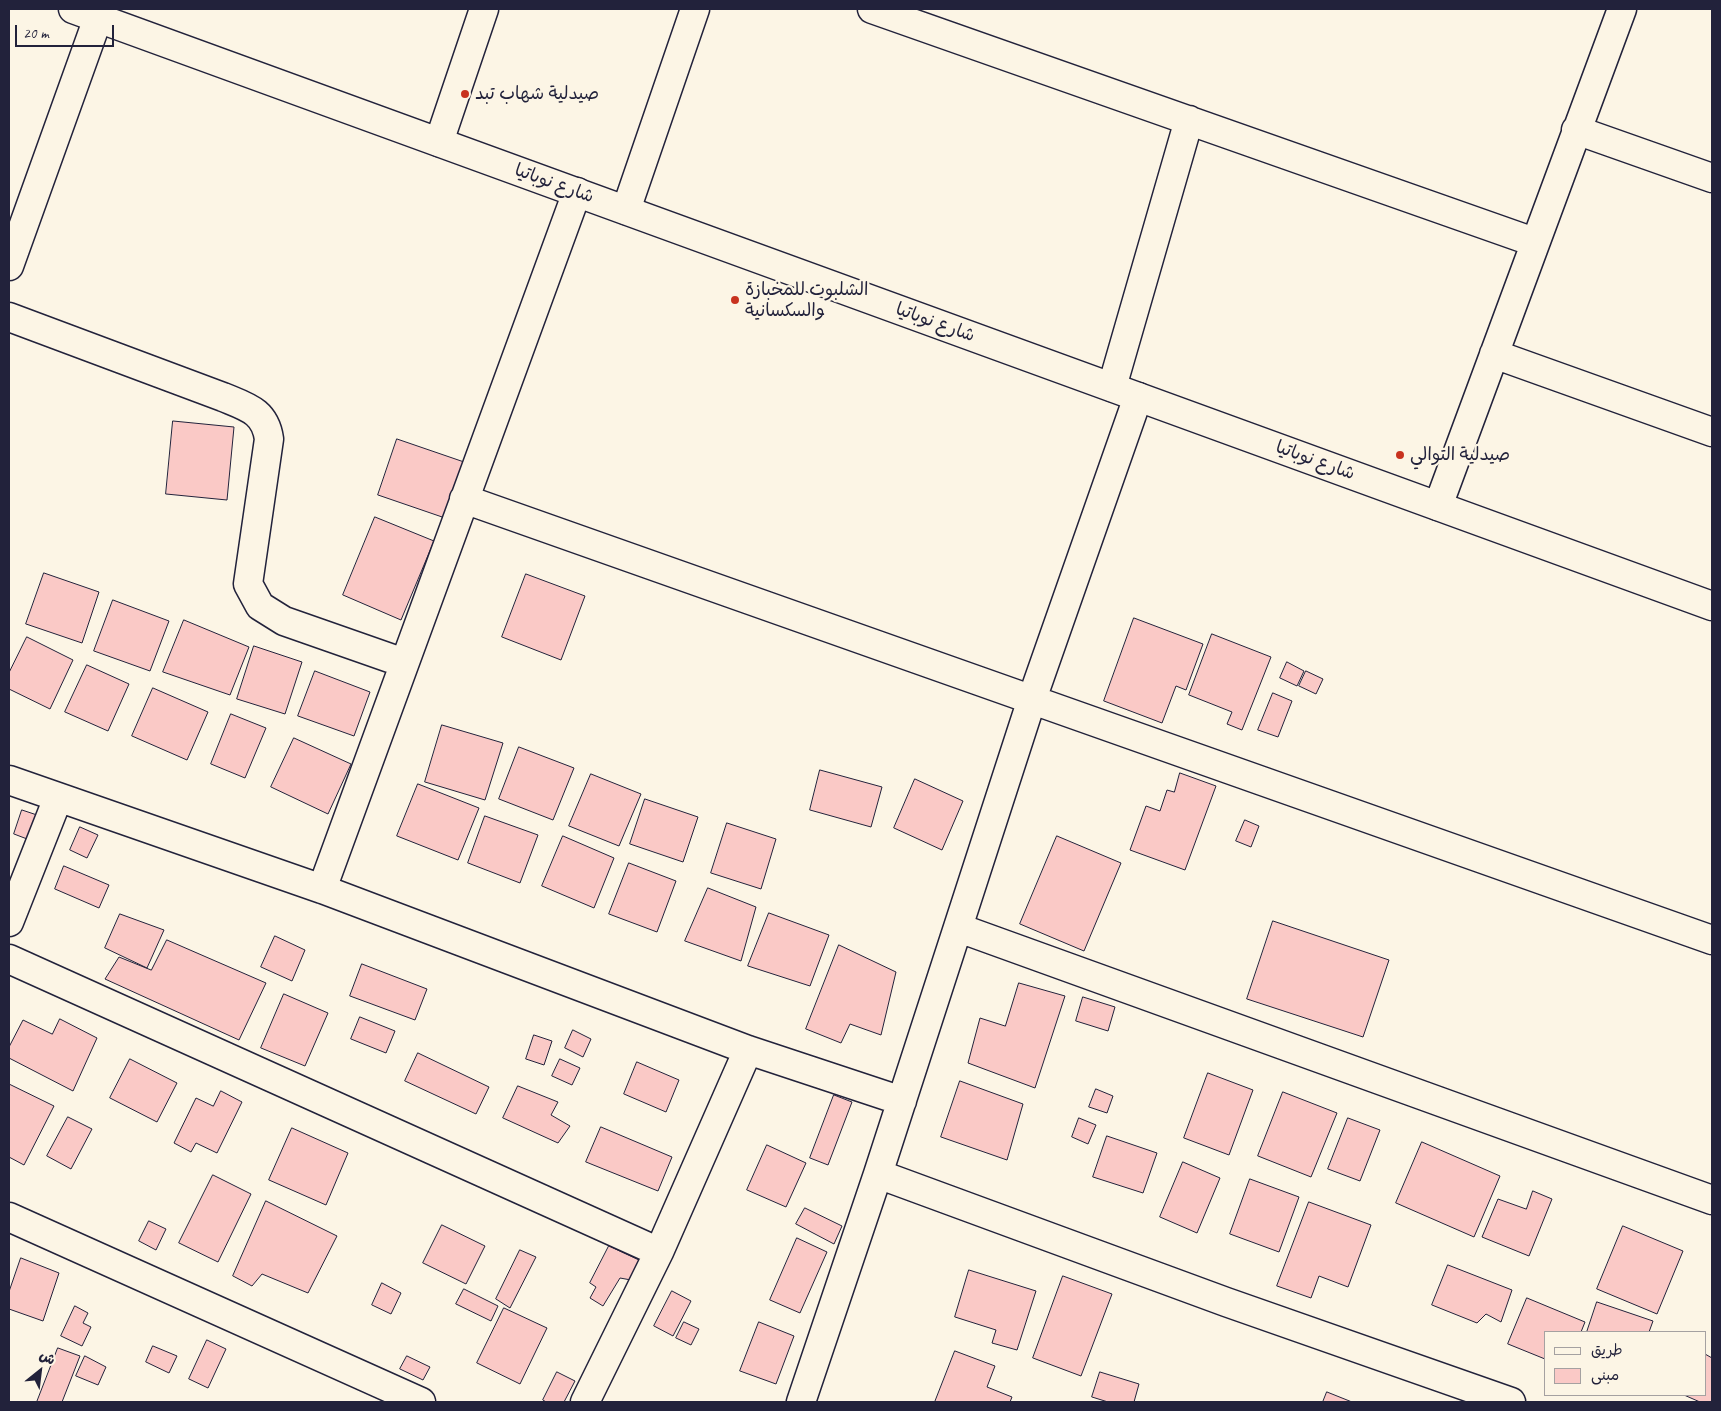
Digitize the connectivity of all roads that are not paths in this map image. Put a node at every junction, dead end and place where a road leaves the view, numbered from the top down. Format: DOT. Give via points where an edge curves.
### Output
graph roads {
  1 [pos="73,9"];
  2 [pos="484,9"];
  3 [pos="695,9"];
  4 [pos="872,9"];
  5 [pos="1622,9"];
  6 [pos="98,18"];
  7 [pos="1189,120"];
  8 [pos="1576,130"];
  9 [pos="439,142"];
  10 [pos="1712,178"];
  11 [pos="577,192"];
  12 [pos="626,210"];
  13 [pos="1534,242"];
  14 [pos="9,266"];
  15 [pos="9,317"];
  16 [pos="1494,354"];
  17 [pos="1112,388"];
  18 [pos="1138,397"];
  19 [pos="1712,432"];
  20 [pos="464,499"];
  21 [pos="1438,506"];
  22 [pos="1712,606"];
  23 [pos="404,663"];
  24 [pos="1032,699"];
  25 [pos="9,780"];
  26 [pos="58,798"];
  27 [pos="322,889"];
  28 [pos="9,922"];
  29 [pos="959,928"];
  30 [pos="1712,940"];
  31 [pos="9,959"];
  32 [pos="748,1050"];
  33 [pos="902,1101"];
  34 [pos="878,1174"];
  35 [pos="1712,1200"];
  36 [pos="9,1217"];
  37 [pos="659,1252"];
  38 [pos="421,1402"];
  39 [pos="585,1402"];
  40 [pos="800,1402"];
  41 [pos="1511,1402"];
  1 -- 6 [label="street, شارع نوباتيا"];
  2 -- 9 [label="street"];
  3 -- 12 [label="street"];
  4 -- 7 [label="street"];
  5 -- 8 [label="street"];
  6 -- 9 [label="street, شارع نوباتيا"];
  6 -- 14 [label="street"];
  7 -- 13 [label="street"];
  7 -- 17 [label="street"];
  8 -- 10 [label="street"];
  8 -- 13 [label="street"];
  9 -- 11 [label="street, شارع نوباتيا"];
  11 -- 12 [label="street, شارع نوباتيا"];
  11 -- 20 [label="street"];
  12 -- 17 [label="street, شارع نوباتيا"];
  13 -- 16 [label="street"];
  15 -- 23 [label="street" via="255,411 267,424 269,439 248,584 252,595 260,606 284,621"];
  16 -- 19 [label="street"];
  16 -- 21 [label="street"];
  17 -- 18 [label="street, شارع نوباتيا"];
  18 -- 21 [label="street, شارع نوباتيا"];
  18 -- 24 [label="street"];
  20 -- 23 [label="street"];
  20 -- 24 [label="street"];
  21 -- 22 [label="street, شارع نوباتيا"];
  23 -- 27 [label="street"];
  24 -- 29 [label="street"];
  24 -- 30 [label="street"];
  25 -- 26 [label="street"];
  26 -- 27 [label="street"];
  26 -- 28 [label="street"];
  27 -- 32 [label="street"];
  29 -- 33 [label="street"];
  29 -- 35 [label="street"];
  31 -- 37 [label="street"];
  32 -- 33 [label="street"];
  32 -- 37 [label="street"];
  33 -- 34 [label="street"];
  34 -- 40 [label="street"];
  34 -- 41 [label="street"];
  36 -- 38 [label="street"];
  37 -- 39 [label="street"];
}
